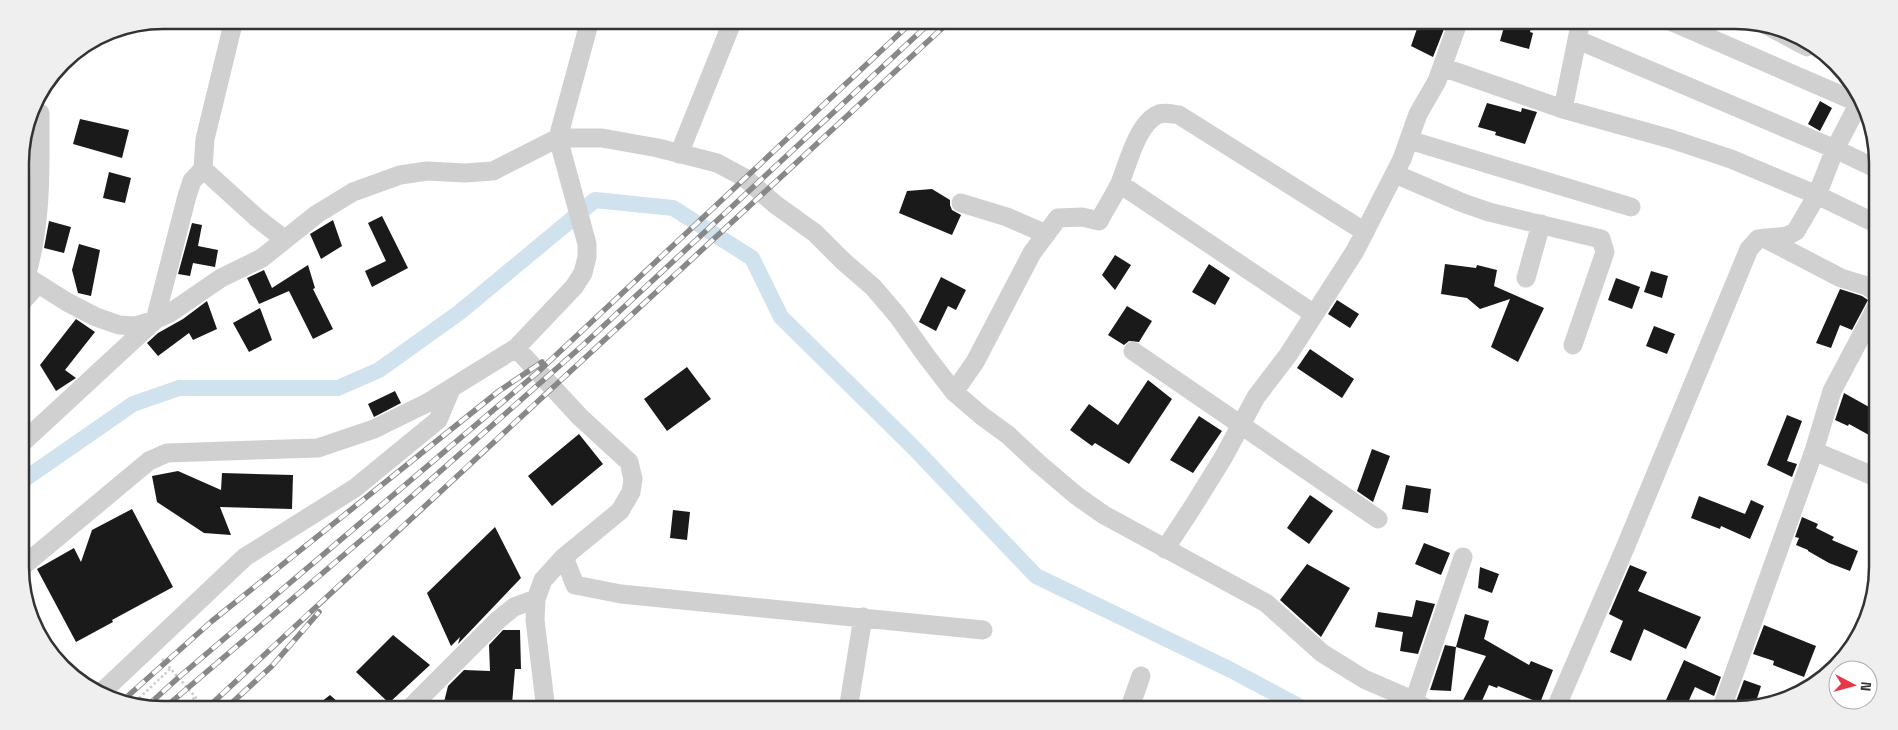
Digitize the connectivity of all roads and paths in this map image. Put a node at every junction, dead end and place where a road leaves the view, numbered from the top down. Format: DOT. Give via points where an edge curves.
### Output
graph roads {
  1 [pos="232,29"];
  2 [pos="588,29"];
  3 [pos="729,29"];
  4 [pos="1456,29"];
  5 [pos="1580,29"];
  6 [pos="1689,29"];
  7 [pos="1578,40"];
  8 [pos="1442,66"];
  9 [pos="1853,99"];
  10 [pos="1856,107"];
  11 [pos="1563,109"];
  12 [pos="40,113"];
  13 [pos="558,138"];
  14 [pos="1409,140"];
  15 [pos="1835,149"];
  16 [pos="679,154"];
  17 [pos="1869,165"];
  18 [pos="203,169"];
  19 [pos="1395,174"];
  20 [pos="1120,184"];
  21 [pos="1817,195"];
  22 [pos="961,203"];
  23 [pos="1631,208"];
  24 [pos="1869,220"];
  25 [pos="1541,224"];
  26 [pos="1365,232"];
  27 [pos="1046,234"];
  28 [pos="1764,238"];
  29 [pos="284,239"];
  30 [pos="29,273"];
  31 [pos="1526,278"];
  32 [pos="29,279"];
  33 [pos="1869,287"];
  34 [pos="1314,314"];
  35 [pos="154,320"];
  36 [pos="1869,321"];
  37 [pos="1573,344"];
  38 [pos="516,348"];
  39 [pos="1133,351"];
  40 [pos="451,389"];
  41 [pos="954,392"];
  42 [pos="1241,426"];
  43 [pos="29,436"];
  44 [pos="1814,450"];
  45 [pos="1869,474"];
  46 [pos="1378,519"];
  47 [pos="1165,549"];
  48 [pos="564,557"];
  49 [pos="1463,557"];
  50 [pos="29,560"];
  51 [pos="536,599"];
  52 [pos="864,617"];
  53 [pos="984,630"];
  54 [pos="151,647"];
  55 [pos="170,668"];
  56 [pos="1141,676"];
  57 [pos="106,688"];
  58 [pos="195,697"];
  59 [pos="138,699"];
  60 [pos="191,701"];
  61 [pos="199,701"];
  62 [pos="417,701"];
  63 [pos="545,701"];
  64 [pos="850,701"];
  65 [pos="1132,701"];
  66 [pos="1411,701"];
  67 [pos="1423,701"];
  68 [pos="1560,701"];
  69 [pos="1724,701"];
  1 -- 18 [label="street" via="206,138"];
  2 -- 13 [label="street"];
  3 -- 16 [label="street"];
  4 -- 8 [label="street"];
  5 -- 7 [label="street"];
  6 -- 9 [label="street"];
  7 -- 11 [label="street"];
  7 -- 15 [label="street"];
  8 -- 11 [label="street"];
  8 -- 14 [label="street"];
  10 -- 15 [label="street"];
  11 -- 21 [label="street" via="1731,159"];
  12 -- 30 [label="street" via="40,179"];
  13 -- 16 [label="street" via="602,138"];
  13 -- 29 [label="street" via="493,170 465,173 427,171 400,175 353,192"];
  13 -- 38 [label="street" via="587,244 587,257 583,273 574,287"];
  14 -- 19 [label="street"];
  14 -- 23 [label="street"];
  15 -- 17 [label="street"];
  15 -- 21 [label="street"];
  16 -- 41 [label="street" via="717,163 745,178 815,233 873,287"];
  18 -- 29 [label="street"];
  18 -- 35 [label="street" via="192,181 187,196"];
  19 -- 25 [label="street" via="1489,212"];
  19 -- 26 [label="street"];
  20 -- 26 [label="street" via="1145,125 1158,115 1178,115"];
  20 -- 27 [label="street" via="1099,221 1082,217 1058,218"];
  20 -- 34 [label="street"];
  21 -- 24 [label="street"];
  21 -- 28 [label="street" via="1796,231"];
  22 -- 27 [label="street" via="1007,217"];
  25 -- 31 [label="street"];
  25 -- 37 [label="street" via="1592,236 1604,244"];
  26 -- 34 [label="street"];
  27 -- 41 [label="street" via="1012,288 975,362"];
  28 -- 33 [label="street" via="1841,278"];
  28 -- 68 [label="street" via="1758,239 1749,249"];
  29 -- 35 [label="street" via="262,258 221,278 170,313"];
  32 -- 35 [label="street" via="96,317 119,325 135,326"];
  34 -- 42 [label="street" via="1256,397"];
  35 -- 43 [label="street"];
  36 -- 44 [label="street" via="1832,391"];
  38 -- 40 [label="street"];
  38 -- 48 [label="street" via="580,417 629,462 633,479 632,492 620,511"];
  39 -- 42 [label="street"];
  40 -- 50 [label="street" via="374,429 318,448 167,453 149,461"];
  40 -- 54 [label="street" via="438,420 355,488 245,557"];
  41 -- 47 [label="street" via="1077,496"];
  42 -- 46 [label="street"];
  42 -- 47 [label="street"];
  44 -- 45 [label="street"];
  44 -- 69 [label="street"];
  47 -- 66 [label="street" via="1266,603 1322,653 1364,679"];
  48 -- 51 [label="street" via="543,580"];
  48 -- 52 [label="street" via="574,585 621,594"];
  49 -- 67 [label="street"];
  51 -- 62 [label="street" via="514,607 498,620"];
  51 -- 63 [label="street" via="535,620"];
  52 -- 53 [label="street"];
  52 -- 64 [label="street"];
  54 -- 55 [label="path"];
  54 -- 57 [label="street"];
  55 -- 58 [label="path"];
  55 -- 59 [label="path"];
  56 -- 65 [label="street"];
  58 -- 60 [label="path"];
  58 -- 61 [label="path"];
}
